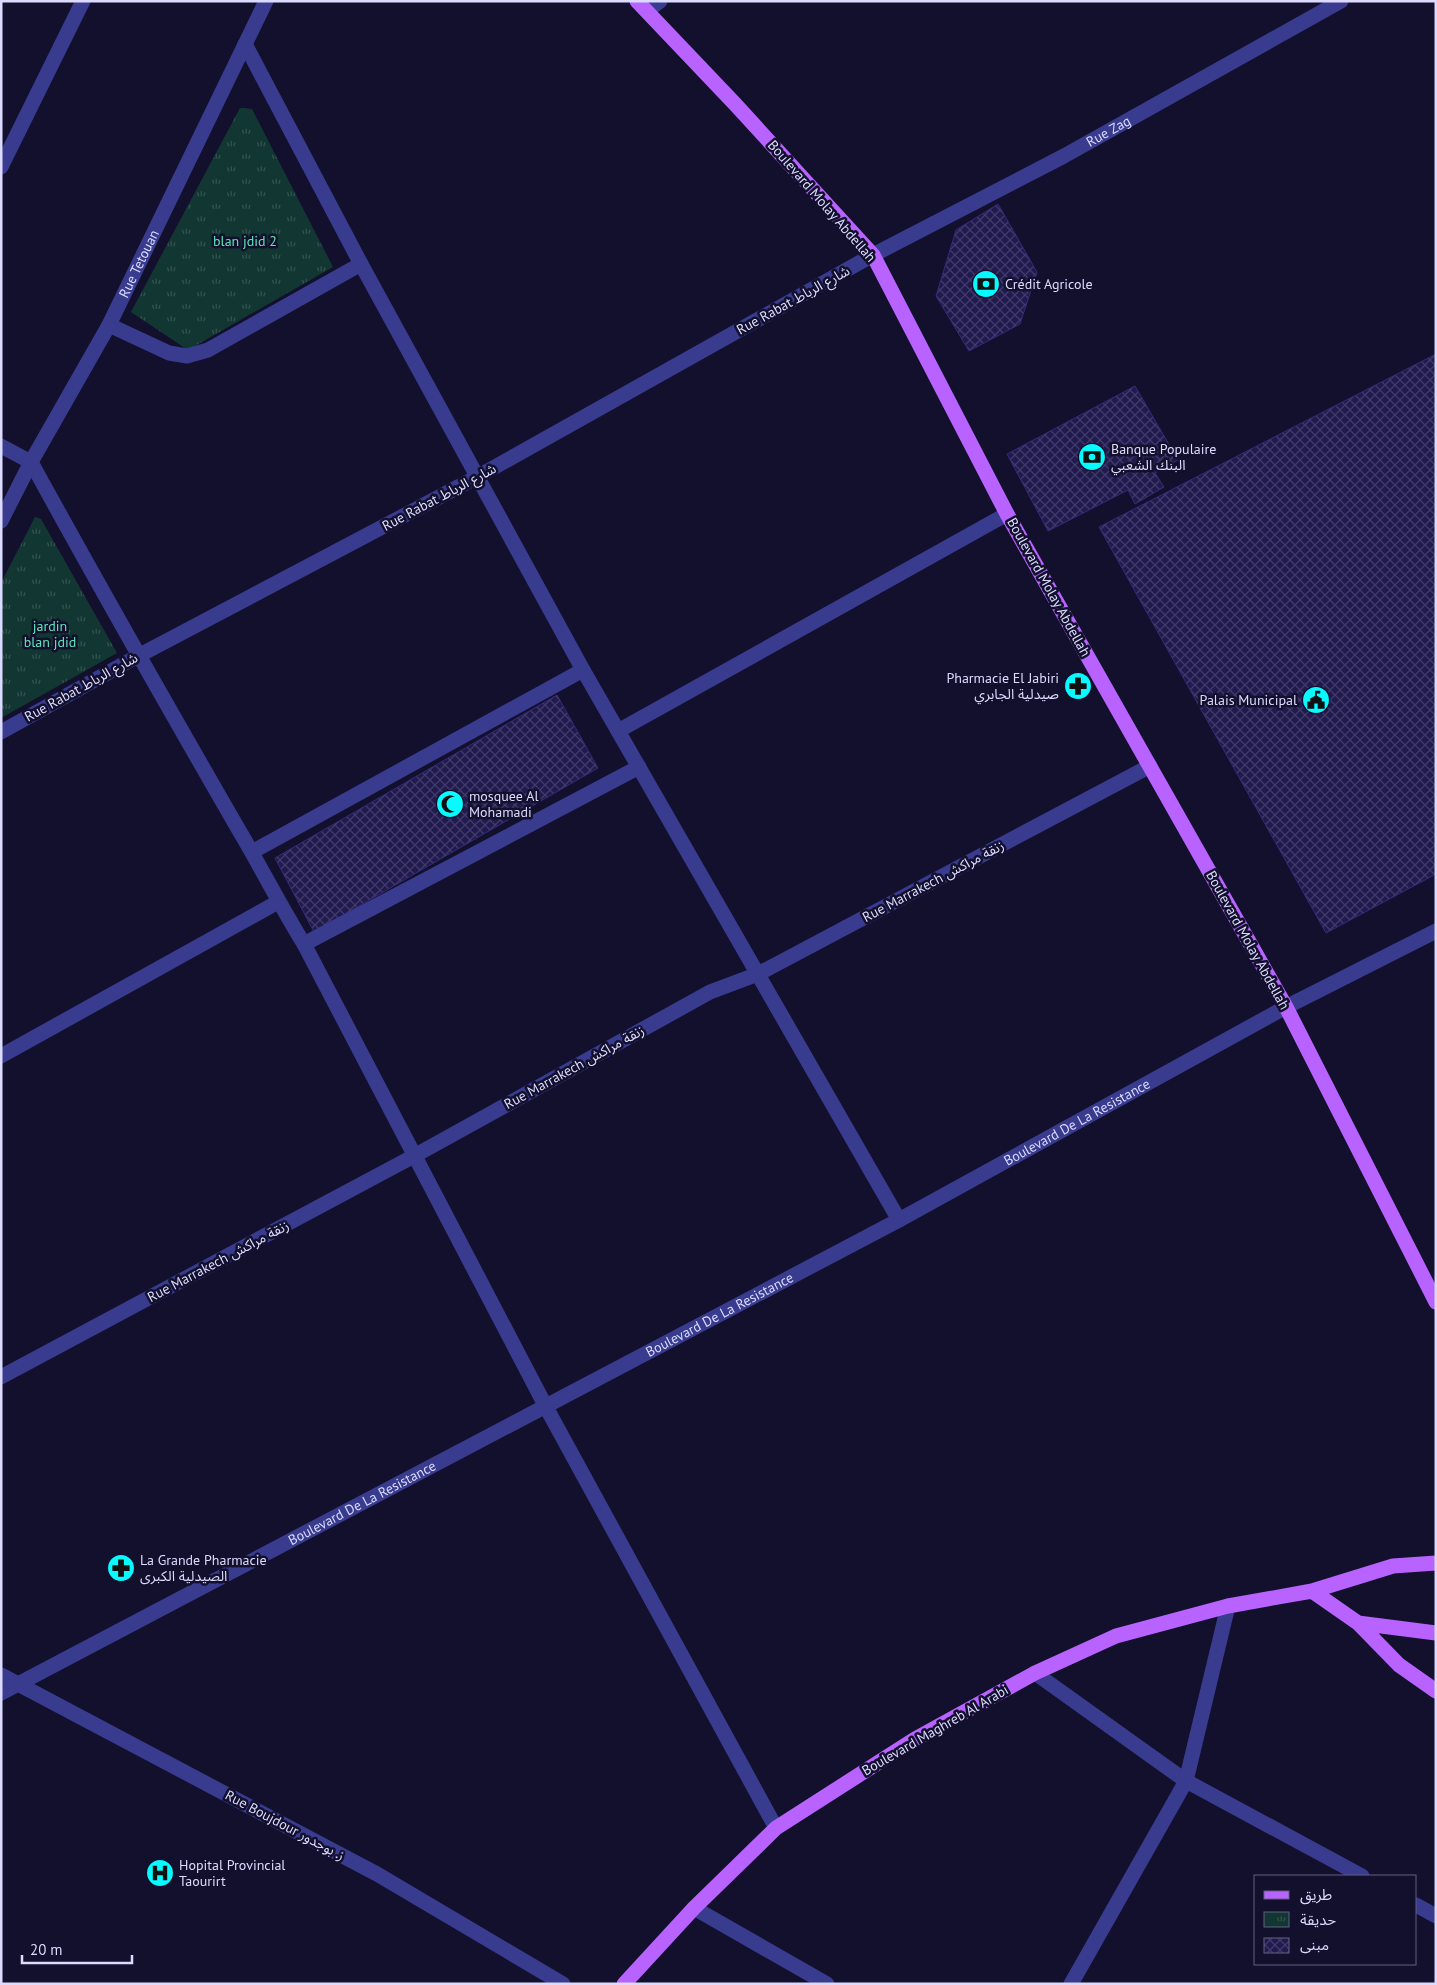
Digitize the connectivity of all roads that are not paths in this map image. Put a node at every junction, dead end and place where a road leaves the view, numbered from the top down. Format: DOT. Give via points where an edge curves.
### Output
graph roads {
  1 [pos="83,1"];
  2 [pos="266,1"];
  3 [pos="660,1"];
  4 [pos="1341,1"];
  5 [pos="642,6"];
  6 [pos="246,44"];
  7 [pos="1,167"];
  8 [pos="873,255"];
  9 [pos="361,264"];
  10 [pos="109,325"];
  11 [pos="1,446"];
  12 [pos="31,462"];
  13 [pos="477,477"];
  14 [pos="1007,514"];
  15 [pos="1,521"];
  16 [pos="138,656"];
  17 [pos="583,670"];
  18 [pos="618,731"];
  19 [pos="1,732"];
  20 [pos="1150,766"];
  21 [pos="639,767"];
  22 [pos="252,852"];
  23 [pos="278,902"];
  24 [pos="1436,931"];
  25 [pos="304,944"];
  26 [pos="758,974"];
  27 [pos="1286,1008"];
  28 [pos="1,1056"];
  29 [pos="414,1156"];
  30 [pos="900,1220"];
  31 [pos="1436,1302"];
  32 [pos="1,1377"];
  33 [pos="546,1407"];
  34 [pos="1436,1563"];
  35 [pos="1312,1591"];
  36 [pos="1228,1606"];
  37 [pos="1358,1624"];
  38 [pos="1436,1633"];
  39 [pos="1035,1673"];
  40 [pos="1,1675"];
  41 [pos="18,1684"];
  42 [pos="1436,1691"];
  43 [pos="1,1693"];
  44 [pos="1186,1781"];
  45 [pos="776,1828"];
  46 [pos="1360,1875"];
  47 [pos="1417,1906"];
  48 [pos="694,1908"];
  49 [pos="1436,1916"];
  50 [pos="563,1984"];
  51 [pos="624,1984"];
  52 [pos="827,1984"];
  53 [pos="1070,1984"];
  1 -- 7 [label="street"];
  2 -- 6 [label="street, Rue Tetouan"];
  3 -- 5 [label="street"];
  4 -- 8 [label="street, Rue Zag" via="1064,156"];
  5 -- 8 [label="main road, Boulevard Molay Abdellah"];
  6 -- 9 [label="street"];
  6 -- 10 [label="street, Rue Tetouan"];
  8 -- 13 [label="street, Rue Rabat شارع الرباط"];
  8 -- 14 [label="main road, Boulevard Molay Abdellah"];
  9 -- 10 [label="street" via="208,350 187,356 169,354"];
  9 -- 13 [label="street"];
  10 -- 12 [label="street, Rue Tetouan"];
  11 -- 12 [label="street"];
  12 -- 15 [label="street, Rue Tetouan"];
  12 -- 16 [label="street"];
  13 -- 16 [label="street, Rue Rabat شارع الرباط"];
  13 -- 17 [label="street"];
  14 -- 18 [label="street"];
  14 -- 20 [label="main road, Boulevard Molay Abdellah"];
  16 -- 19 [label="street, Rue Rabat شارع الرباط"];
  16 -- 22 [label="street"];
  17 -- 18 [label="street"];
  17 -- 22 [label="street"];
  18 -- 21 [label="street"];
  20 -- 26 [label="street, Rue Marrakech زنقة مراكش"];
  20 -- 27 [label="main road, Boulevard Molay Abdellah"];
  21 -- 25 [label="street"];
  21 -- 26 [label="street"];
  22 -- 23 [label="street"];
  23 -- 25 [label="street"];
  23 -- 28 [label="street"];
  24 -- 27 [label="street, Boulevard De La Resistance"];
  25 -- 29 [label="street"];
  26 -- 29 [label="street, Rue Marrakech زنقة مراكش" via="710,992"];
  26 -- 30 [label="street"];
  27 -- 30 [label="street, Boulevard De La Resistance"];
  27 -- 31 [label="main road, Boulevard Molay Abdellah"];
  29 -- 32 [label="street, Rue Marrakech زنقة مراكش"];
  29 -- 33 [label="street"];
  30 -- 33 [label="street, Boulevard De La Resistance"];
  33 -- 41 [label="street, Boulevard De La Resistance"];
  33 -- 45 [label="street"];
  34 -- 35 [label="main road, Boulevard Maghreb Al Arabi" via="1393,1566"];
  35 -- 36 [label="main road, Boulevard Maghreb Al Arabi"];
  35 -- 37 [label="main road"];
  36 -- 39 [label="main road, Boulevard Maghreb Al Arabi" via="1116,1636"];
  36 -- 44 [label="street"];
  37 -- 38 [label="main road"];
  37 -- 42 [label="main road" via="1399,1665"];
  39 -- 44 [label="street"];
  39 -- 45 [label="main road, Boulevard Maghreb Al Arabi" via="915,1739"];
  40 -- 41 [label="street, Rue Boujdour ز. بوجدور"];
  41 -- 43 [label="street, Boulevard De La Resistance"];
  41 -- 50 [label="street, Rue Boujdour ز. بوجدور" via="377,1874"];
  44 -- 46 [label="street"];
  44 -- 53 [label="street"];
  45 -- 48 [label="main road, Boulevard Maghreb Al Arabi"];
  47 -- 49 [label="street"];
  48 -- 51 [label="main road, Boulevard Maghreb Al Arabi"];
  48 -- 52 [label="street"];
}
